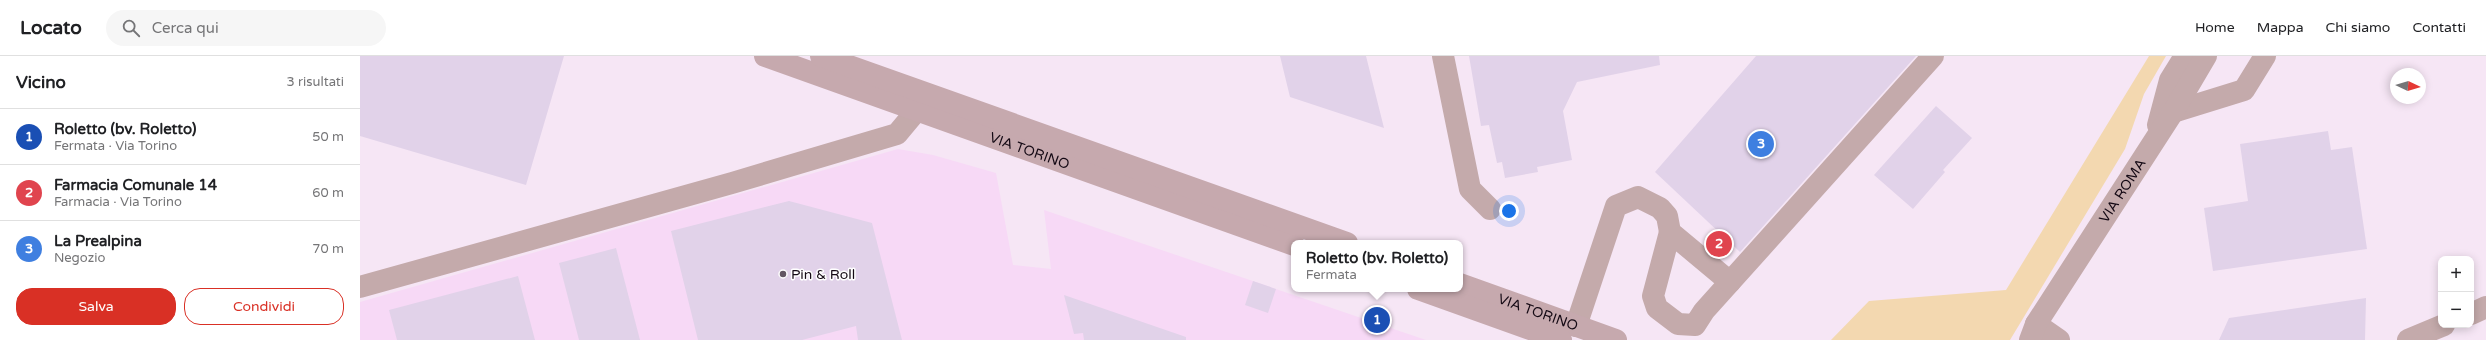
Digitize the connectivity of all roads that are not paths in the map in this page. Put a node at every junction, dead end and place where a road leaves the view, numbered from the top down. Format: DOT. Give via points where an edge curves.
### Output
graph roads {
  1 [pos="765,56"];
  2 [pos="821,56"];
  3 [pos="1443,56"];
  4 [pos="1934,56"];
  5 [pos="2185,56"];
  6 [pos="2206,56"];
  7 [pos="2265,56"];
  8 [pos="917,110"];
  9 [pos="2173,112"];
  10 [pos="2156,140"];
  11 [pos="1490,209"];
  12 [pos="1670,232"];
  13 [pos="1339,240"];
  14 [pos="1291,244"];
  15 [pos="1730,282"];
  16 [pos="1463,285"];
  17 [pos="360,287"];
  18 [pos="1426,292"];
  19 [pos="2486,307"];
  20 [pos="2474,313"];
  21 [pos="1576,326"];
  22 [pos="2438,328"];
  23 [pos="2033,332"];
  24 [pos="1561,340"];
  25 [pos="1616,340"];
  26 [pos="2018,340"];
  27 [pos="2059,340"];
  28 [pos="2408,340"];
  1 -- 8 [label="main road, VIA TORINO"];
  2 -- 13 [label="main road, VIA TORINO"];
  3 -- 11 [label="street" via="1470,189"];
  4 -- 15 [label="street"];
  5 -- 10 [label="street" via="2170,80 2161,109"];
  6 -- 9 [label="street, VIA ROMA"];
  7 -- 9 [label="street" via="2244,90"];
  8 -- 14 [label="main road, VIA TORINO"];
  8 -- 17 [label="street" via="896,134 694,194"];
  9 -- 10 [label="street, VIA ROMA"];
  10 -- 23 [label="street, VIA ROMA"];
  12 -- 15 [label="street"];
  12 -- 15 [label="street" via="1653,296 1657,308 1678,324 1695,325"];
  12 -- 21 [label="street" via="1667,216 1660,208 1644,200 1638,198 1616,206"];
  16 -- 21 [label="main road, VIA TORINO"];
  18 -- 24 [label="main road, VIA TORINO"];
  19 -- 20 [label="street"];
  21 -- 25 [label="main road, VIA TORINO"];
  22 -- 28 [label="street"];
  23 -- 26 [label="street, VIA ROMA"];
  23 -- 27 [label="street"];
}
